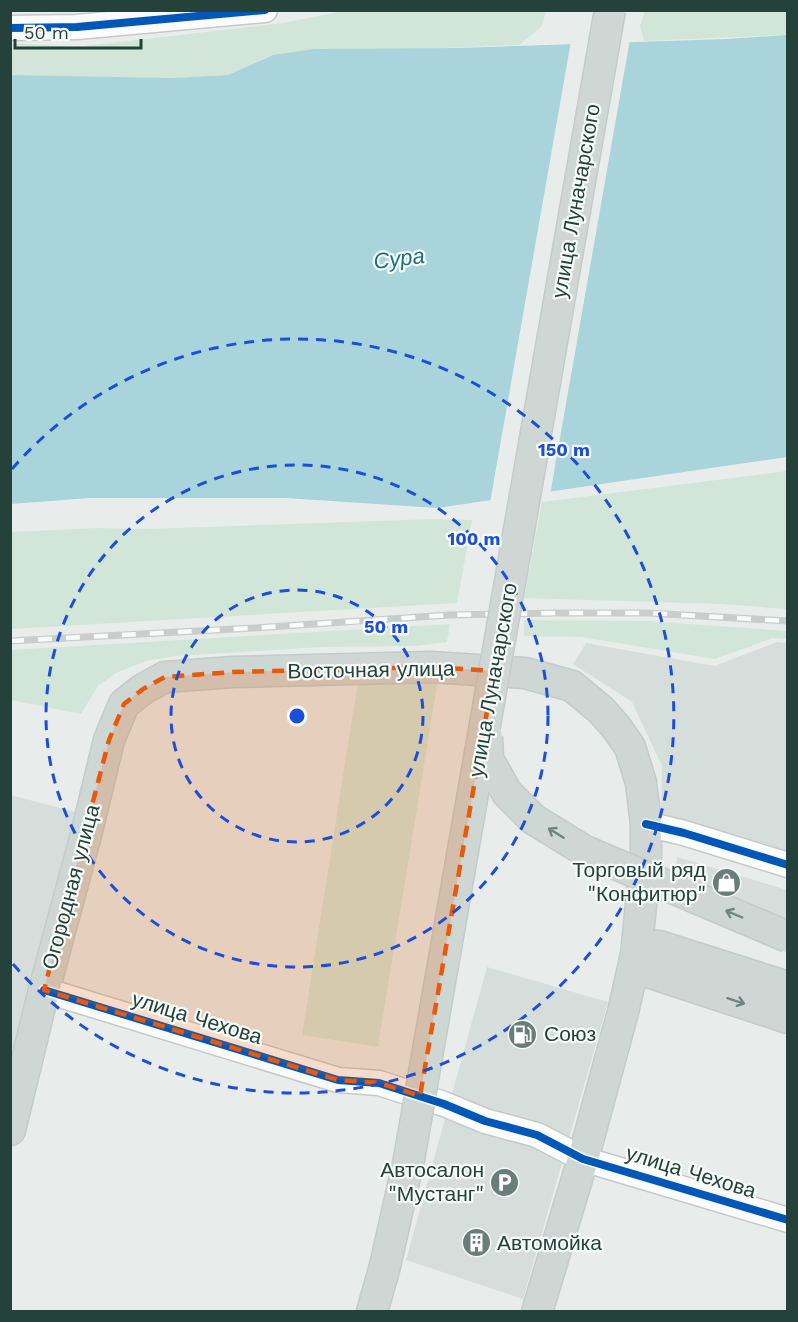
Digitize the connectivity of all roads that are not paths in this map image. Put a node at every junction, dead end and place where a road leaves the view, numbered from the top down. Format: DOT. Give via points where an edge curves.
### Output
graph roads {
  1 [pos="265,10"];
  2 [pos="610,10"];
  3 [pos="10,28"];
  4 [pos="143,689"];
  5 [pos="486,719"];
  6 [pos="646,824"];
  7 [pos="788,865"];
  8 [pos="639,916"];
  9 [pos="788,937"];
  10 [pos="667,948"];
  11 [pos="636,955"];
  12 [pos="684,983"];
  13 [pos="788,987"];
  14 [pos="44,990"];
  15 [pos="623,1012"];
  16 [pos="788,1018"];
  17 [pos="10,1130"];
  18 [pos="584,1159"];
  19 [pos="788,1220"];
  20 [pos="372,1311"];
  21 [pos="537,1311"];
  1 -- 3 [label="street" via="76,27"];
  2 -- 5 [label="main road, улица Луначарского, bridge"];
  4 -- 6 [label="main road, Восточная улица" via="165,677 233,672 432,667 525,673 572,687 616,727 630,747 641,783"];
  4 -- 14 [label="main road, Огородная улица" via="124,704 108,740"];
  9 -- 5 [label="main road, one-way, bridge" via="585,851 532,819 507,793 488,759"];
  5 -- 20 [label="main road, улица Луначарского, bridge" via="409,1159"];
  6 -- 7 [label="street"];
  6 -- 8 [label="main road, Восточная улица"];
  8 -- 10 [label="main road" via="650,935"];
  8 -- 11 [label="main road, Восточная улица"];
  10 -- 11 [label="main road" via="650,945"];
  10 -- 13 [label="main road"];
  11 -- 12 [label="main road" via="651,973"];
  11 -- 15 [label="main road, Восточная улица"];
  12 -- 15 [label="main road" via="668,984 645,993"];
  12 -- 16 [label="main road, one-way"];
  14 -- 17 [label="main road, Огородная улица"];
  14 -- 18 [label="street, улица Чехова" via="339,1080 379,1083 537,1135"];
  15 -- 18 [label="main road, Восточная улица"];
  18 -- 19 [label="street, улица Чехова"];
  18 -- 21 [label="main road, Восточная улица"];
}
